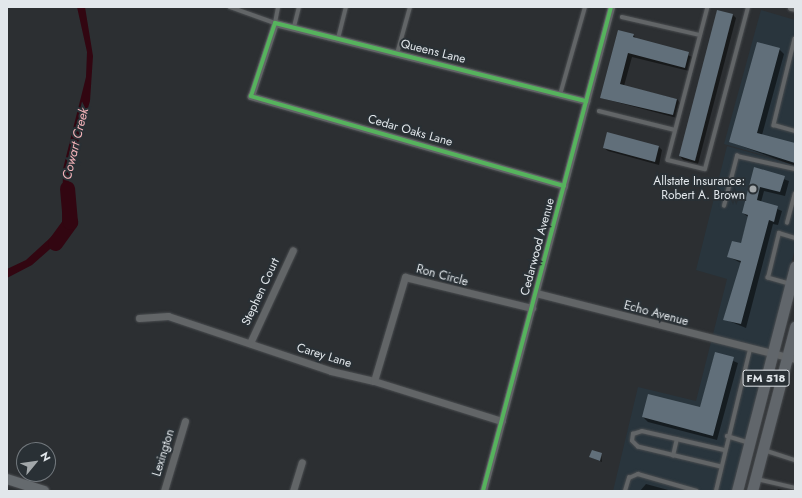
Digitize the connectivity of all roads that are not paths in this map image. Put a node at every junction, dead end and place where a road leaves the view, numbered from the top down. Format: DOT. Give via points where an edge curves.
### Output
graph roads {
  1 [pos="230,7"];
  2 [pos="278,7"];
  3 [pos="299,7"];
  4 [pos="346,7"];
  5 [pos="410,7"];
  6 [pos="585,7"];
  7 [pos="611,7"];
  8 [pos="708,7"];
  9 [pos="748,7"];
  10 [pos="791,7"];
  11 [pos="795,8"];
  12 [pos="622,17"];
  13 [pos="275,23"];
  14 [pos="294,28"];
  15 [pos="700,35"];
  16 [pos="338,39"];
  17 [pos="795,39"];
  18 [pos="398,54"];
  19 [pos="790,61"];
  20 [pos="795,62"];
  21 [pos="560,95"];
  22 [pos="586,101"];
  23 [pos="599,111"];
  24 [pos="675,130"];
  25 [pos="795,131"];
  26 [pos="795,169"];
  27 [pos="564,186"];
  28 [pos="795,194"];
  29 [pos="724,206"];
  30 [pos="793,211"];
  31 [pos="788,223"];
  32 [pos="795,238"];
  33 [pos="293,250"];
  34 [pos="795,266"];
  35 [pos="790,284"];
  36 [pos="536,294"];
  37 [pos="532,308"];
  38 [pos="138,318"];
  39 [pos="795,327"];
  40 [pos="250,343"];
  41 [pos="750,349"];
  42 [pos="772,355"];
  43 [pos="791,358"];
  44 [pos="374,381"];
  45 [pos="185,421"];
  46 [pos="502,421"];
  47 [pos="727,436"];
  48 [pos="677,439"];
  49 [pos="749,442"];
  50 [pos="724,450"];
  51 [pos="763,450"];
  52 [pos="673,456"];
  53 [pos="795,460"];
  54 [pos="302,462"];
  55 [pos="721,467"];
  56 [pos="7,479"];
  57 [pos="755,479"];
  58 [pos="795,488"];
  59 [pos="44,491"];
  60 [pos="164,491"];
  61 [pos="293,491"];
  62 [pos="483,491"];
  63 [pos="625,491"];
  64 [pos="697,491"];
  65 [pos="716,491"];
  66 [pos="736,491"];
  67 [pos="752,491"];
  1 -- 13 [label="lane"];
  2 -- 13 [label="lane"];
  3 -- 14 [label="lane"];
  4 -- 16 [label="lane"];
  5 -- 18 [label="lane"];
  6 -- 21 [label="lane"];
  7 -- 22 [label="street, Cedarwood Avenue"];
  8 -- 15 [label="lane"];
  9 -- 24 [label="lane" via="706,169 668,160"];
  10 -- 11 [label="street"];
  12 -- 15 [label="lane"];
  13 -- 14 [label="street, Queens Lane"];
  13 -- 27 [label="street, Cedar Oaks Lane" via="251,96"];
  14 -- 16 [label="street, Queens Lane"];
  15 -- 24 [label="lane"];
  16 -- 18 [label="street, Queens Lane"];
  17 -- 19 [label="lane"];
  18 -- 21 [label="street, Queens Lane"];
  19 -- 20 [label="lane"];
  19 -- 25 [label="lane" via="774,125"];
  21 -- 22 [label="street, Queens Lane"];
  22 -- 27 [label="street, Cedarwood Avenue"];
  23 -- 24 [label="lane"];
  26 -- 29 [label="lane" via="737,156"];
  27 -- 36 [label="street, Cedarwood Avenue"];
  28 -- 30 [label="lane"];
  30 -- 31 [label="lane"];
  32 -- 35 [label="lane" via="779,233 768,278"];
  33 -- 40 [label="street, Stephen Court"];
  34 -- 35 [label="main road, FM 518"];
  35 -- 42 [label="main road, FM 518"];
  36 -- 37 [label="street, Cedarwood Avenue"];
  36 -- 41 [label="street, Echo Avenue"];
  37 -- 44 [label="street, Ron Circle" via="405,277"];
  37 -- 46 [label="street, Cedarwood Avenue"];
  38 -- 40 [label="street, Carey Lane" via="168,316"];
  39 -- 43 [label="main road, FM 518"];
  40 -- 44 [label="street, Carey Lane" via="331,371"];
  41 -- 42 [label="street, Echo Avenue"];
  41 -- 47 [label="lane"];
  42 -- 43 [label="street, Echo Avenue"];
  42 -- 49 [label="main road, FM 518"];
  43 -- 51 [label="main road, FM 518"];
  44 -- 46 [label="street, Carey Lane"];
  45 -- 60 [label="street, Lexington"];
  46 -- 62 [label="street, Cedarwood Avenue"];
  47 -- 49 [label="lane"];
  47 -- 50 [label="lane"];
  48 -- 50 [label="lane"];
  48 -- 52 [label="lane"];
  48 -- 52 [label="lane" via="642,431 633,434 632,441 638,447"];
  49 -- 66 [label="main road, FM 518"];
  50 -- 55 [label="lane"];
  51 -- 53 [label="lane"];
  51 -- 57 [label="main road, FM 518"];
  52 -- 55 [label="lane"];
  54 -- 61 [label="street"];
  55 -- 65 [label="lane"];
  56 -- 59 [label="street"];
  57 -- 58 [label="lane"];
  57 -- 67 [label="main road, FM 518"];
  63 -- 64 [label="lane" via="629,478 638,474"];
}
